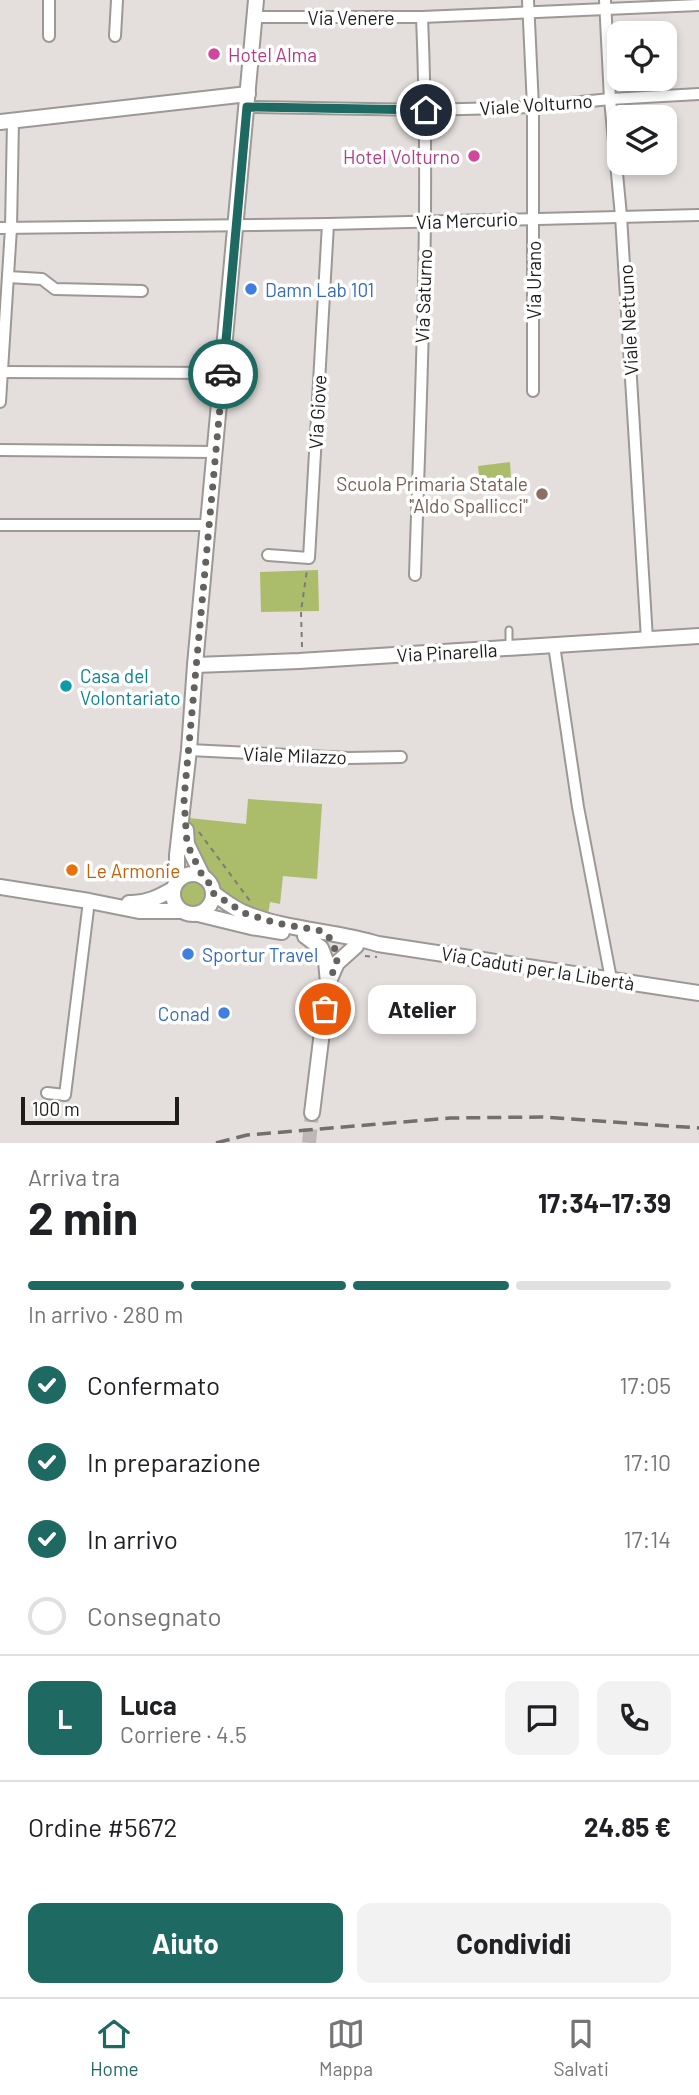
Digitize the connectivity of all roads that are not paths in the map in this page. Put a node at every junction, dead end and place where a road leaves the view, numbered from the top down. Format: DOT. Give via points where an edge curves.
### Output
graph roads {
  1 [pos="50,0"];
  2 [pos="117,0"];
  3 [pos="256,0"];
  4 [pos="528,0"];
  5 [pos="605,5"];
  6 [pos="699,5"];
  7 [pos="529,12"];
  8 [pos="422,17"];
  9 [pos="255,18"];
  10 [pos="49,36"];
  11 [pos="115,36"];
  12 [pos="699,94"];
  13 [pos="610,99"];
  14 [pos="247,101"];
  15 [pos="533,107"];
  16 [pos="426,110"];
  17 [pos="6,122"];
  18 [pos="699,215"];
  19 [pos="621,216"];
  20 [pos="533,218"];
  21 [pos="425,221"];
  22 [pos="236,225"];
  23 [pos="328,225"];
  24 [pos="6,228"];
  25 [pos="8,277"];
  26 [pos="142,291"];
  27 [pos="1,372"];
  28 [pos="223,373"];
  29 [pos="533,391"];
  30 [pos="0,402"];
  31 [pos="0,450"];
  32 [pos="215,452"];
  33 [pos="0,525"];
  34 [pos="209,525"];
  35 [pos="268,555"];
  36 [pos="415,575"];
  37 [pos="509,630"];
  38 [pos="699,636"];
  39 [pos="647,639"];
  40 [pos="554,645"];
  41 [pos="510,649"];
  42 [pos="195,665"];
  43 [pos="189,750"];
  44 [pos="401,757"];
  45 [pos="184,799"];
  46 [pos="203,877"];
  47 [pos="175,885"];
  48 [pos="0,887"];
  49 [pos="213,893"];
  50 [pos="92,901"];
  51 [pos="180,911"];
  52 [pos="198,915"];
  53 [pos="305,936"];
  54 [pos="327,936"];
  55 [pos="378,944"];
  56 [pos="356,946"];
  57 [pos="337,963"];
  58 [pos="611,979"];
  59 [pos="328,983"];
  60 [pos="699,993"];
  61 [pos="47,1093"];
  62 [pos="313,1113"];
  1 -- 10 [label="street"];
  2 -- 11 [label="street"];
  3 -- 9 [label="street"];
  4 -- 7 [label="street, Via Urano"];
  5 -- 6 [label="street, Via Venere"];
  5 -- 7 [label="street, Via Venere"];
  5 -- 13 [label="street, Viale Nettuno"];
  7 -- 8 [label="street, Via Venere"];
  7 -- 15 [label="street, Via Urano"];
  8 -- 9 [label="street, Via Venere"];
  8 -- 16 [label="street, Via Saturno"];
  9 -- 14 [label="street"];
  12 -- 13 [label="street, Viale Volturno"];
  13 -- 15 [label="street, Viale Volturno"];
  13 -- 19 [label="street, Viale Nettuno"];
  14 -- 16 [label="street, Viale Volturno"];
  14 -- 17 [label="street, Viale Volturno"];
  14 -- 22 [label="street"];
  15 -- 16 [label="street, Viale Volturno"];
  15 -- 20 [label="street, Via Urano"];
  16 -- 21 [label="street, Via Saturno"];
  17 -- 24 [label="street"];
  18 -- 19 [label="street, Via Mercurio"];
  19 -- 20 [label="street, Via Mercurio"];
  19 -- 39 [label="street, Viale Nettuno"];
  20 -- 21 [label="street, Via Mercurio"];
  20 -- 29 [label="street, Via Urano"];
  21 -- 23 [label="street, Via Mercurio"];
  21 -- 36 [label="street, Via Saturno"];
  22 -- 23 [label="street, Via Mercurio"];
  22 -- 24 [label="street, Via Mercurio"];
  22 -- 28 [label="street"];
  23 -- 35 [label="street, Via Giove" via="309,558"];
  24 -- 25 [label="street"];
  25 -- 26 [label="street" via="42,279 55,289"];
  25 -- 27 [label="street"];
  27 -- 28 [label="street"];
  27 -- 30 [label="street"];
  28 -- 32 [label="street"];
  31 -- 32 [label="street"];
  32 -- 34 [label="street"];
  33 -- 34 [label="street"];
  34 -- 42 [label="street"];
  37 -- 41 [label="lane"];
  38 -- 39 [label="street, Via Pinarella"];
  39 -- 40 [label="street, Via Pinarella"];
  40 -- 41 [label="street, Via Pinarella"];
  40 -- 58 [label="street" via="578,807"];
  41 -- 42 [label="street, Via Pinarella"];
  42 -- 43 [label="street"];
  43 -- 44 [label="street, Viale Milazzo"];
  43 -- 45 [label="street"];
  45 -- 46 [label="street" via="187,844"];
  45 -- 47 [label="street"];
  46 -- 47 [label="street" via="186,875"];
  46 -- 49 [label="street"];
  47 -- 50 [label="street" via="139,904"];
  47 -- 51 [label="street" via="173,901"];
  48 -- 50 [label="street"];
  49 -- 52 [label="street" via="211,904"];
  49 -- 54 [label="street, Via Caduti per la Libertà" via="244,913"];
  50 -- 51 [label="street" via="139,911"];
  50 -- 61 [label="street" via="65,1095"];
  51 -- 52 [label="street"];
  52 -- 53 [label="street, Via Caduti per la Libertà"];
  53 -- 54 [label="street, Via Caduti per la Libertà"];
  53 -- 59 [label="street" via="321,948"];
  54 -- 55 [label="street, Via Caduti per la Libertà" via="356,937"];
  54 -- 56 [label="street, Via Caduti per la Libertà"];
  54 -- 57 [label="street"];
  55 -- 56 [label="street, Via Caduti per la Libertà"];
  55 -- 58 [label="street, Via Caduti per la Libertà"];
  56 -- 57 [label="street"];
  57 -- 59 [label="street"];
  58 -- 60 [label="street, Via Caduti per la Libertà"];
  59 -- 62 [label="street"];
}
